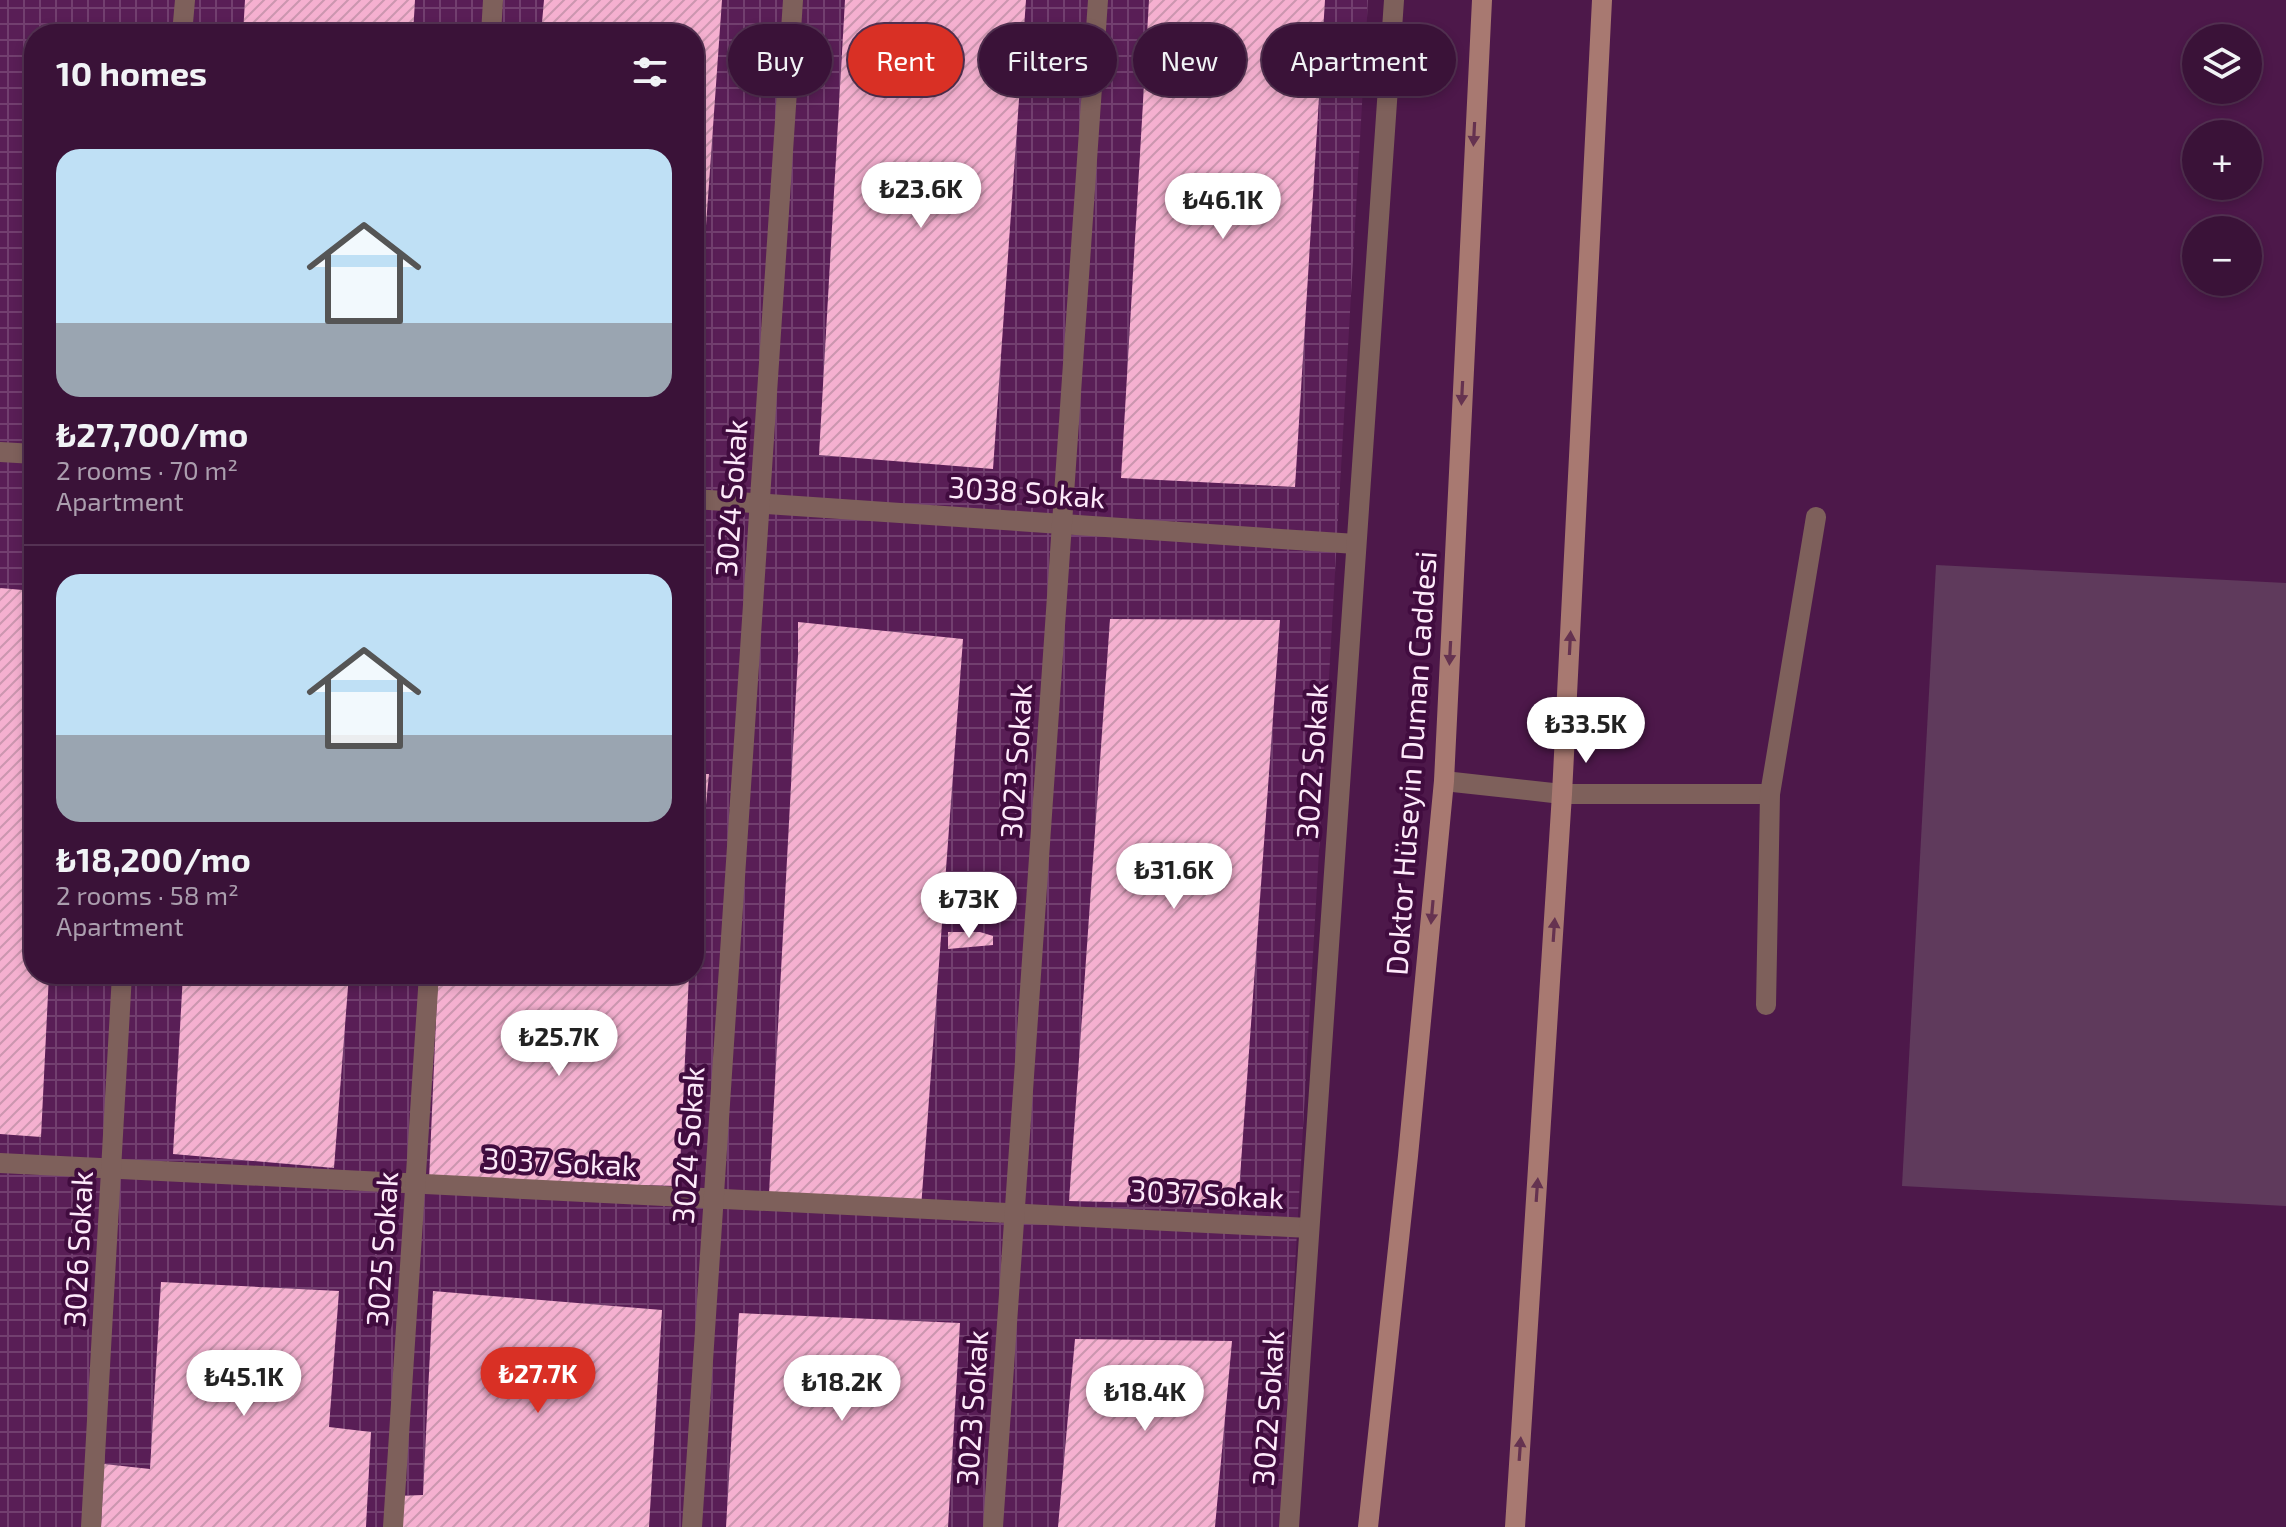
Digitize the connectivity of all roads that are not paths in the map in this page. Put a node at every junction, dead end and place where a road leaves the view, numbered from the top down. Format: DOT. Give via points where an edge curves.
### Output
graph roads {
  1 [pos="185,0"];
  2 [pos="493,0"];
  3 [pos="793,0"];
  4 [pos="1098,0"];
  5 [pos="1394,0"];
  6 [pos="1482,0"];
  7 [pos="1602,0"];
  8 [pos="183,24"];
  9 [pos="492,24"];
  10 [pos="0,452"];
  11 [pos="24,453"];
  12 [pos="704,500"];
  13 [pos="760,503"];
  14 [pos="1816,517"];
  15 [pos="1062,524"];
  16 [pos="1356,544"];
  17 [pos="1444,781"];
  18 [pos="1562,794"];
  19 [pos="1770,794"];
  20 [pos="121,984"];
  21 [pos="428,984"];
  22 [pos="1766,1005"];
  23 [pos="0,1163"];
  24 [pos="111,1168"];
  25 [pos="416,1183"];
  26 [pos="714,1198"];
  27 [pos="1015,1213"];
  28 [pos="1309,1228"];
  29 [pos="91,1527"];
  30 [pos="393,1527"];
  31 [pos="692,1527"];
  32 [pos="993,1527"];
  33 [pos="1289,1527"];
  34 [pos="1368,1527"];
  35 [pos="1515,1527"];
  1 -- 8 [label="lane"];
  2 -- 9 [label="lane"];
  3 -- 13 [label="lane, 3024 Sokak"];
  4 -- 15 [label="lane, 3023 Sokak"];
  5 -- 16 [label="lane, 3022 Sokak"];
  6 -- 17 [label="main road, Doktor Hüseyin Duman Caddesi, one-way"];
  18 -- 7 [label="main road, one-way"];
  10 -- 11 [label="lane"];
  12 -- 13 [label="lane, 3038 Sokak"];
  13 -- 15 [label="lane, 3038 Sokak"];
  13 -- 26 [label="lane, 3024 Sokak"];
  14 -- 19 [label="lane"];
  15 -- 16 [label="lane, 3038 Sokak"];
  15 -- 27 [label="lane, 3023 Sokak"];
  16 -- 28 [label="lane, 3022 Sokak"];
  17 -- 18 [label="lane"];
  17 -- 34 [label="main road, Doktor Hüseyin Duman Caddesi, one-way"];
  18 -- 19 [label="lane"];
  35 -- 18 [label="main road, one-way"];
  19 -- 22 [label="lane"];
  20 -- 24 [label="lane, 3026 Sokak"];
  21 -- 25 [label="lane, 3025 Sokak"];
  23 -- 24 [label="lane, 3037 Sokak"];
  24 -- 25 [label="lane, 3037 Sokak"];
  24 -- 29 [label="lane, 3026 Sokak"];
  25 -- 26 [label="lane, 3037 Sokak"];
  25 -- 30 [label="lane, 3025 Sokak"];
  26 -- 27 [label="lane, 3037 Sokak"];
  26 -- 31 [label="lane, 3024 Sokak"];
  27 -- 28 [label="lane, 3037 Sokak"];
  27 -- 32 [label="lane, 3023 Sokak"];
  28 -- 33 [label="lane, 3022 Sokak"];
}
